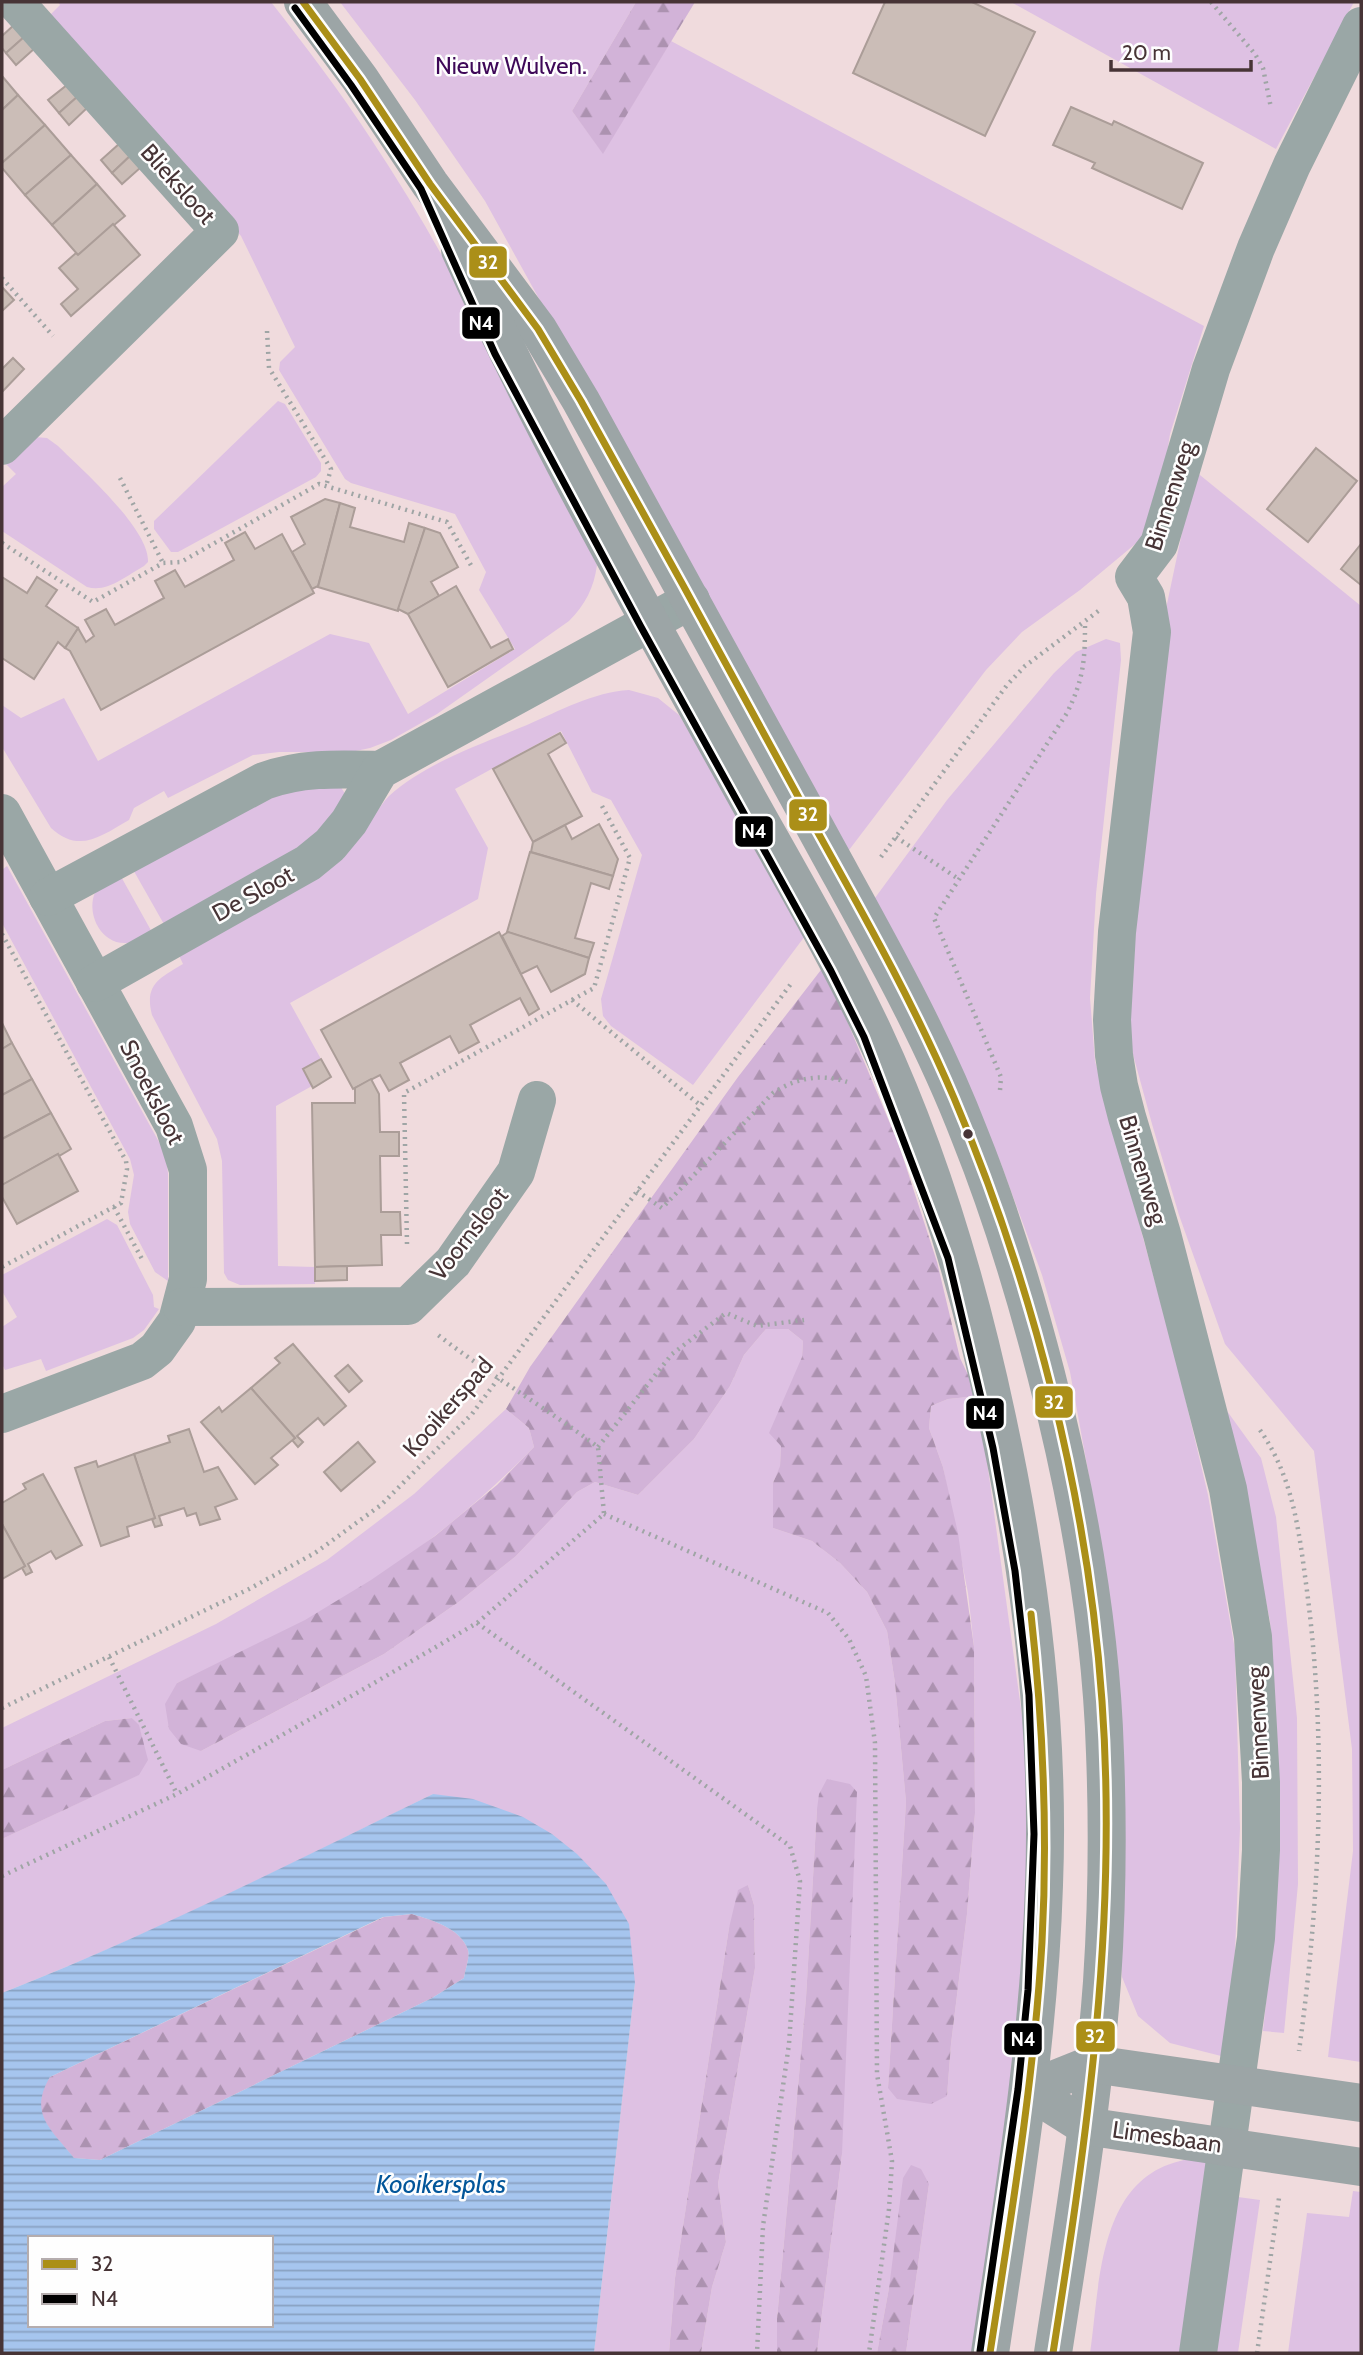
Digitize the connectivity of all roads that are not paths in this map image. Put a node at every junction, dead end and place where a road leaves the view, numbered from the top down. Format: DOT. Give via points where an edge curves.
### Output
graph roads {
  1 [pos="15,2"];
  2 [pos="303,2"];
  3 [pos="1361,26"];
  4 [pos="430,184"];
  5 [pos="2,446"];
  6 [pos="691,600"];
  7 [pos="650,622"];
  8 [pos="380,770"];
  9 [pos="2,813"];
  10 [pos="48,897"];
  11 [pos="95,983"];
  12 [pos="537,1100"];
  13 [pos="182,1307"];
  14 [pos="2,1414"];
  15 [pos="1093,2064"];
  16 [pos="1254,2088"];
  17 [pos="1028,2090"];
  18 [pos="1352,2102"];
  19 [pos="1086,2126"];
  20 [pos="1246,2149"];
  21 [pos="1348,2165"];
  22 [pos="990,2353"];
  23 [pos="1053,2353"];
  24 [pos="1198,2353"];
  1 -- 5 [label="street, Blieksloot" via="220,231"];
  2 -- 4 [label="main road"];
  3 -- 16 [label="street, Binnenweg" via="1256,248 1211,369 1159,544 1134,577 1146,597 1152,632 1118,918 1112,1020 1119,1086 1228,1489 1253,1637 1261,1850"];
  4 -- 6 [label="main road" via="538,329"];
  4 -- 7 [label="main road" via="504,349"];
  6 -- 7 [label="street"];
  6 -- 15 [label="main road" via="915,1010 971,1137 1022,1282 1074,1493 1098,1654 1106,1867 1102,1985"];
  7 -- 8 [label="street"];
  7 -- 17 [label="main road" via="874,1034 930,1174 973,1311 1014,1499 1040,1694 1044,1887"];
  8 -- 10 [label="street" via="306,770 264,781"];
  8 -- 11 [label="street, De Sloot" via="349,822 308,863"];
  9 -- 10 [label="street, Snoeksloot"];
  10 -- 11 [label="street, Snoeksloot"];
  11 -- 13 [label="street, Snoeksloot" via="174,1126 188,1170 188,1279"];
  12 -- 13 [label="street, Voornsloot" via="516,1172 453,1262 408,1306"];
  13 -- 14 [label="street, Snoeksloot" via="168,1335 142,1361"];
  15 -- 16 [label="main road"];
  15 -- 17 [label="main road"];
  15 -- 19 [label="main road"];
  16 -- 18 [label="main road"];
  16 -- 20 [label="street, Binnenweg"];
  17 -- 19 [label="main road, Limesbaan"];
  17 -- 22 [label="main road"];
  19 -- 20 [label="main road, Limesbaan"];
  19 -- 23 [label="main road"];
  20 -- 21 [label="main road, Limesbaan"];
  20 -- 24 [label="street, Binnenweg"];
}
